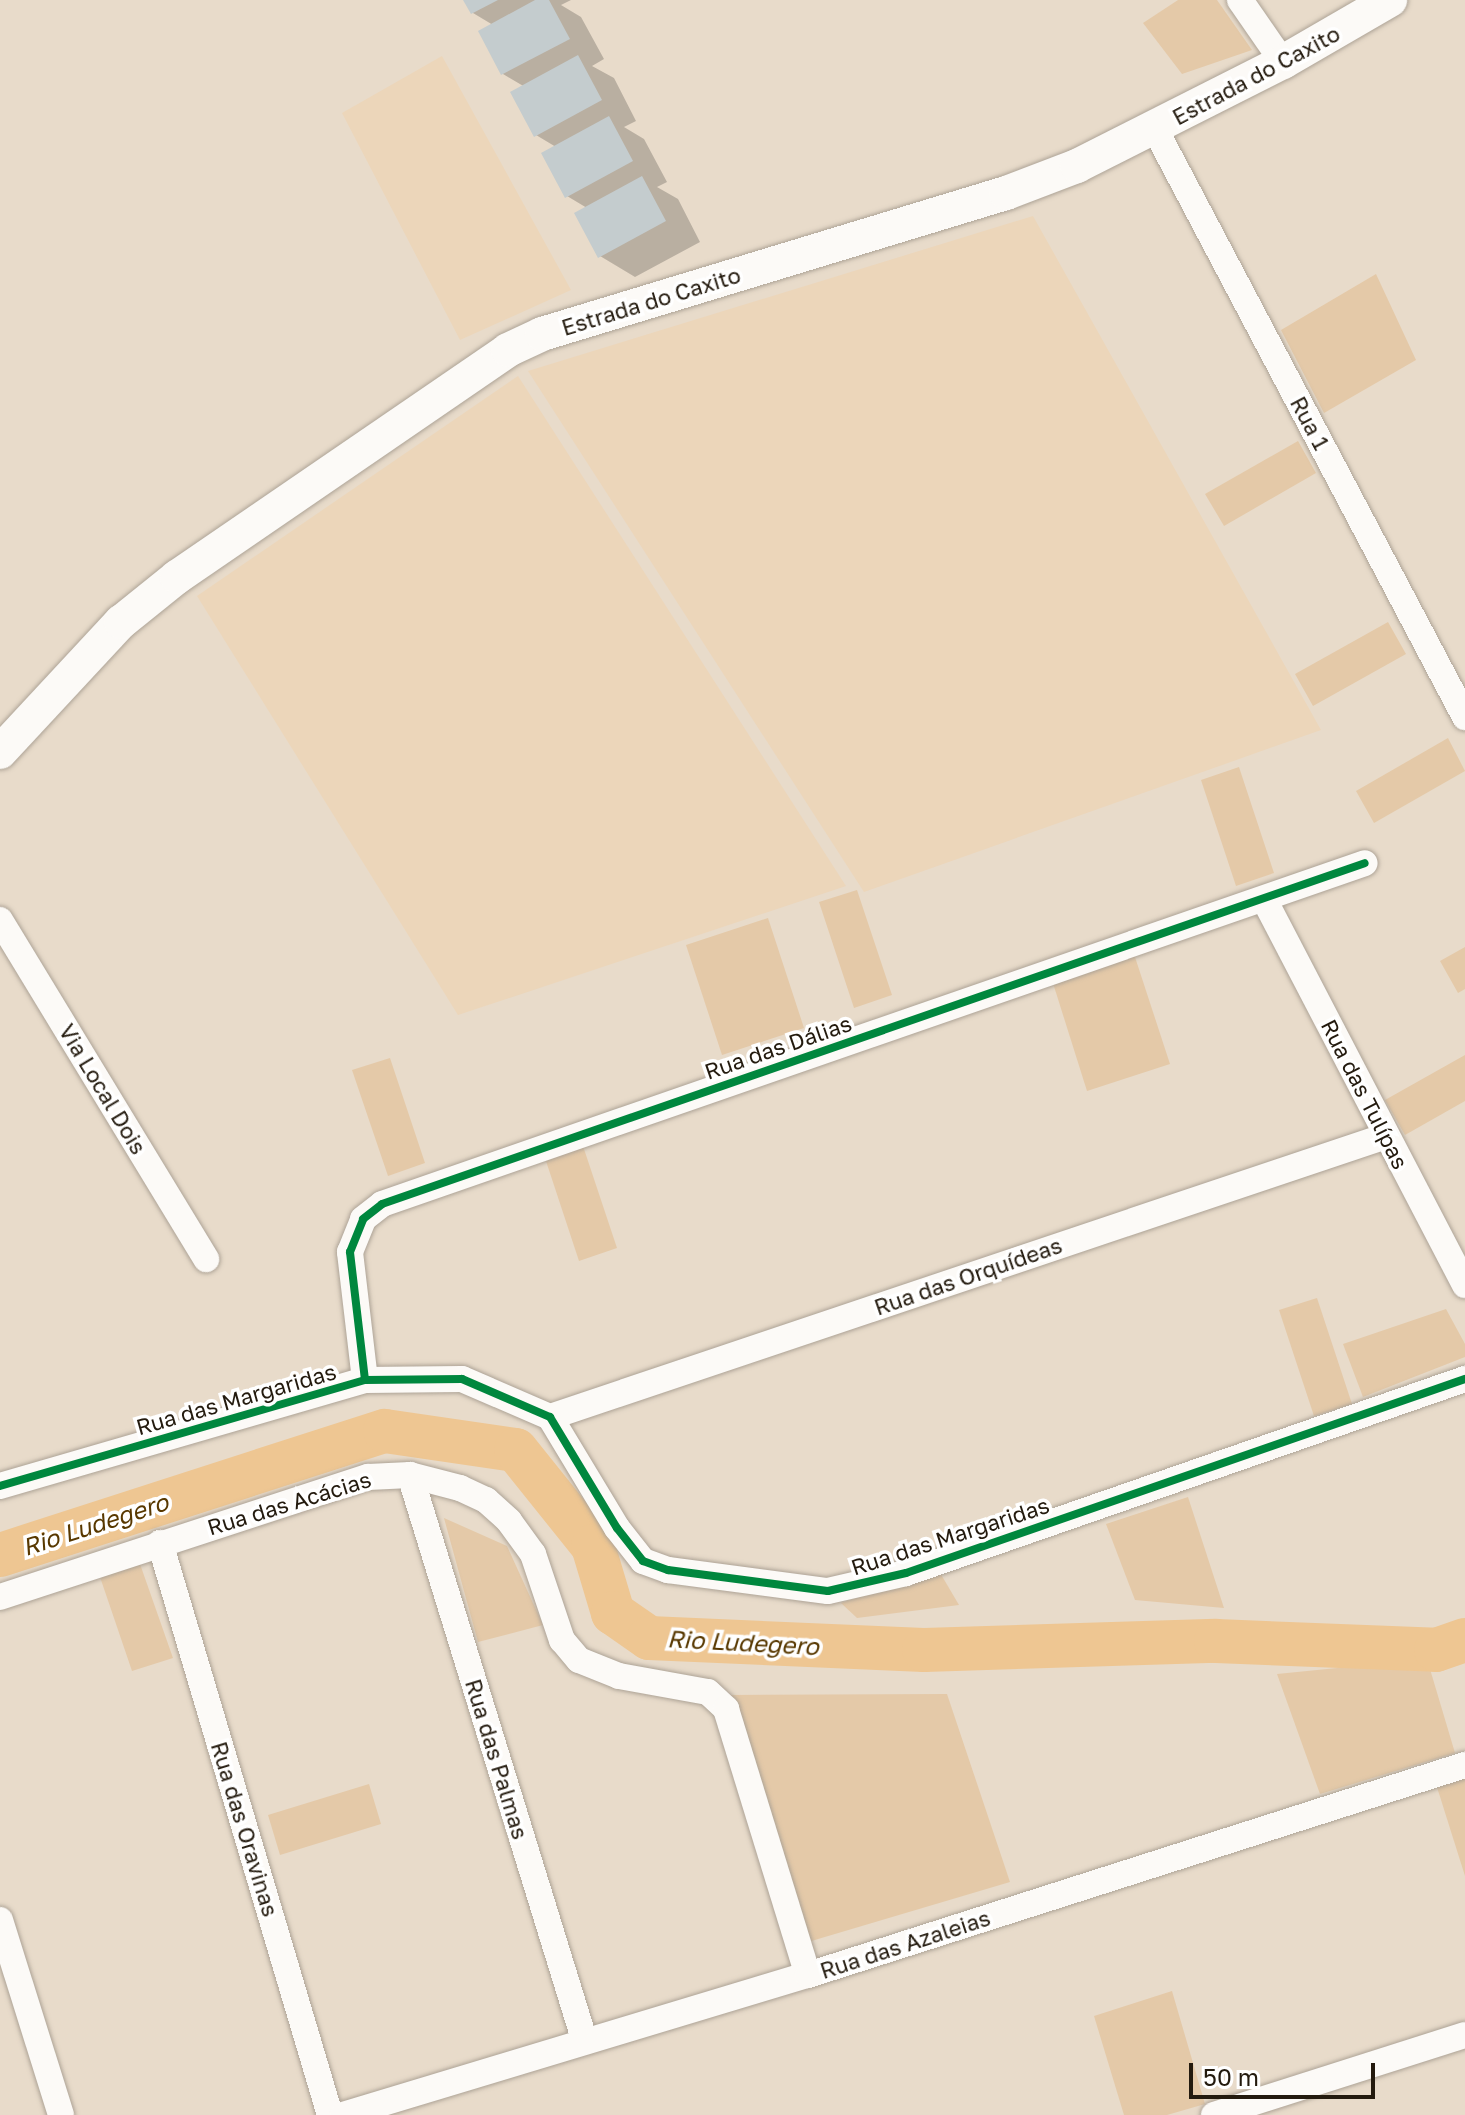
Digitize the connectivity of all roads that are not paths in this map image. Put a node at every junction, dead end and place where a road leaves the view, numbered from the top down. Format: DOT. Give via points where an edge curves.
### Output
graph roads {
  1 [pos="1240,0"];
  2 [pos="1390,0"];
  3 [pos="1283,62"];
  4 [pos="1155,129"];
  5 [pos="1465,717"];
  6 [pos="0,752"];
  7 [pos="1365,863"];
  8 [pos="1265,901"];
  9 [pos="0,920"];
  10 [pos="1386,1136"];
  11 [pos="206,1259"];
  12 [pos="1465,1285"];
  13 [pos="1465,1379"];
  14 [pos="365,1380"];
  15 [pos="550,1417"];
  16 [pos="410,1475"];
  17 [pos="0,1485"];
  18 [pos="160,1543"];
  19 [pos="0,1597"];
  20 [pos="1465,1765"];
  21 [pos="0,1920"];
  22 [pos="5,1954"];
  23 [pos="808,1975"];
  24 [pos="1465,2035"];
  25 [pos="585,2042"];
  26 [pos="61,2115"];
  27 [pos="330,2115"];
  28 [pos="343,2115"];
  29 [pos="1214,2115"];
  1 -- 3 [label="street"];
  2 -- 3 [label="main road, Estrada do Caxito"];
  3 -- 4 [label="main road, Estrada do Caxito"];
  4 -- 5 [label="street, Rua 1"];
  4 -- 6 [label="main road, Estrada do Caxito" via="1006,193 542,334 508,350 177,577 121,622"];
  7 -- 8 [label="street, Rua das Dálias"];
  8 -- 10 [label="street, Rua das Tulípas"];
  8 -- 14 [label="street, Rua das Dálias" via="382,1204 363,1219 350,1252"];
  9 -- 11 [label="street, Via Local Dois"];
  10 -- 12 [label="street, Rua das Tulípas"];
  10 -- 15 [label="street, Rua das Orquídeas"];
  13 -- 15 [label="street, Rua das Margaridas" via="906,1573 828,1591 668,1570 643,1561"];
  14 -- 15 [label="street, Rua das Margaridas" via="462,1379"];
  14 -- 17 [label="street, Rua das Margaridas"];
  16 -- 18 [label="street, Rua das Acácias" via="386,1473 339,1484"];
  16 -- 23 [label="street, Rua das Acácias" via="486,1500 509,1521 533,1554 562,1640 579,1660 619,1676 708,1692 726,1709"];
  16 -- 25 [label="street, Rua das Palmas"];
  18 -- 19 [label="street, Rua das Acácias"];
  18 -- 27 [label="street, Rua das Oravinas"];
  20 -- 23 [label="street, Rua das Azaleias"];
  21 -- 22 [label="street"];
  22 -- 26 [label="street"];
  23 -- 25 [label="street, Rua das Azaleias"];
  24 -- 29 [label="street"];
  25 -- 28 [label="street, Rua das Azaleias"];
}
